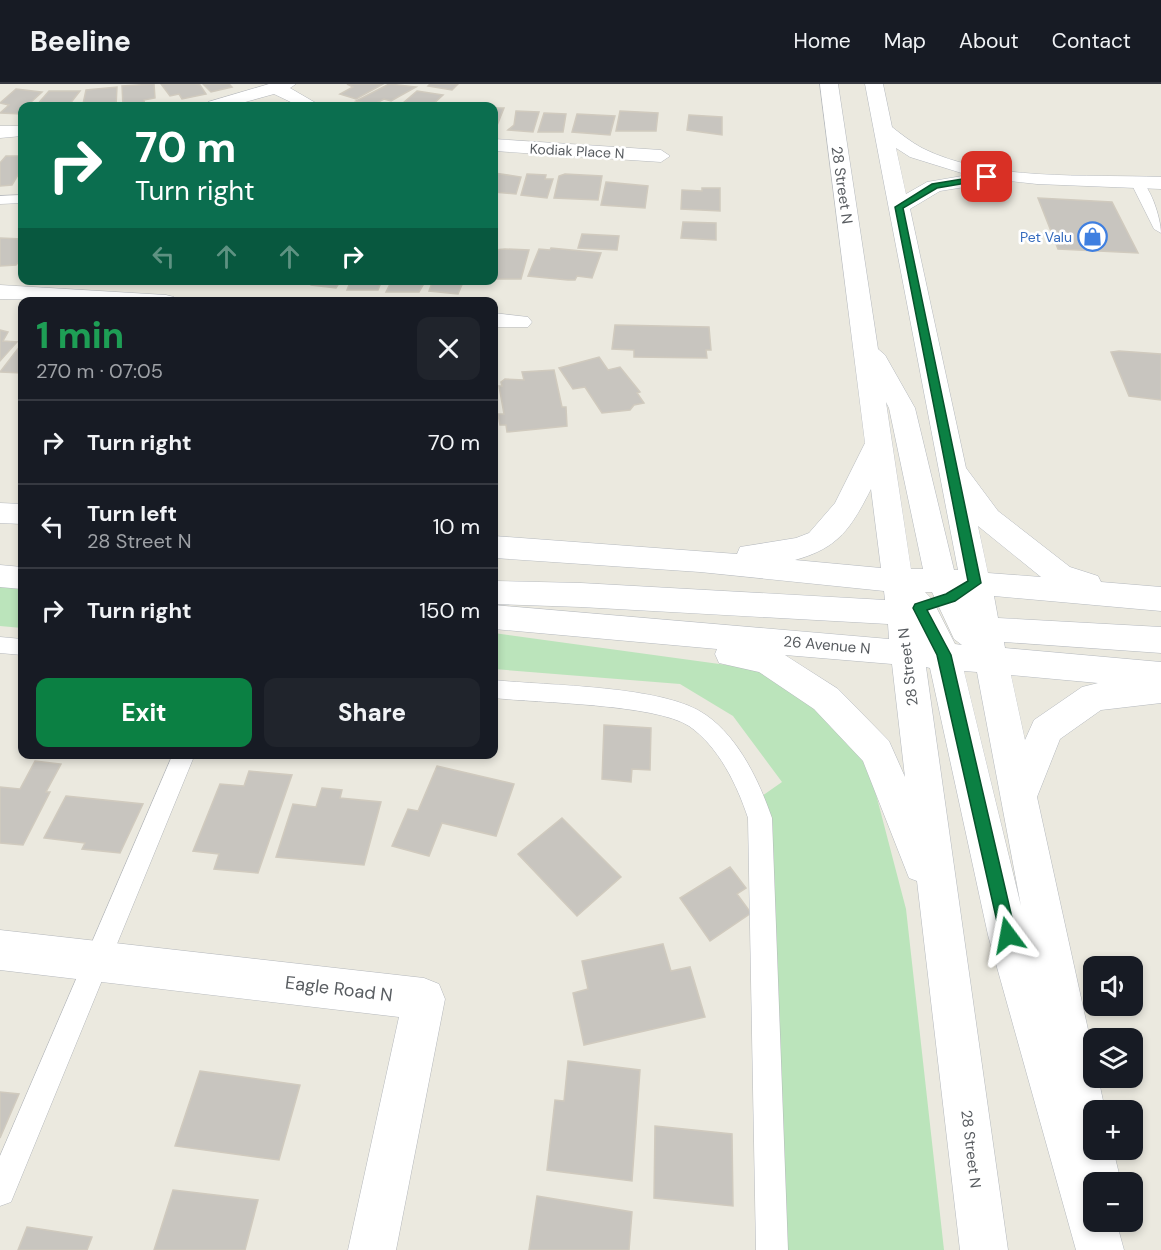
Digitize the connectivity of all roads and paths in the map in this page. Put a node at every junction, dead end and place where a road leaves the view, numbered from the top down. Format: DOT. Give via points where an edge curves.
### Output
graph roads {
  1 [pos="829,84"];
  2 [pos="874,84"];
  3 [pos="281,86"];
  4 [pos="227,102"];
  5 [pos="306,102"];
  6 [pos="883,129"];
  7 [pos="18,131"];
  8 [pos="0,132"];
  9 [pos="498,146"];
  10 [pos="661,156"];
  11 [pos="1004,175"];
  12 [pos="1136,181"];
  13 [pos="1161,183"];
  14 [pos="18,199"];
  15 [pos="0,200"];
  16 [pos="899,207"];
  17 [pos="1161,229"];
  18 [pos="61,288"];
  19 [pos="0,292"];
  20 [pos="128,297"];
  21 [pos="498,320"];
  22 [pos="520,322"];
  23 [pos="865,340"];
  24 [pos="877,446"];
  25 [pos="951,465"];
  26 [pos="0,513"];
  27 [pos="18,514"];
  28 [pos="498,547"];
  29 [pos="700,561"];
  30 [pos="0,576"];
  31 [pos="18,578"];
  32 [pos="896,581"];
  33 [pos="955,587"];
  34 [pos="498,593"];
  35 [pos="1126,596"];
  36 [pos="1161,599"];
  37 [pos="911,610"];
  38 [pos="498,617"];
  39 [pos="573,624"];
  40 [pos="1161,640"];
  41 [pos="955,643"];
  42 [pos="0,645"];
  43 [pos="18,647"];
  44 [pos="1161,675"];
  45 [pos="498,689"];
  46 [pos="1161,689"];
  47 [pos="182,759"];
  48 [pos="1020,795"];
  49 [pos="941,910"];
  50 [pos="0,950"];
  51 [pos="99,962"];
  52 [pos="1095,1172"];
  53 [pos="0,1191"];
  54 [pos="1107,1232"];
  55 [pos="372,1250"];
  56 [pos="772,1250"];
  57 [pos="984,1250"];
  58 [pos="1100,1250"];
  59 [pos="1111,1250"];
  1 -- 23 [label="main road, 28 Street N"];
  2 -- 6 [label="main road"];
  3 -- 4 [label="main road"];
  3 -- 5 [label="main road"];
  6 -- 11 [label="main road" via="915,152 972,170"];
  6 -- 16 [label="main road"];
  7 -- 8 [label="main road"];
  9 -- 10 [label="main road, Kodiak Place N"];
  11 -- 12 [label="main road"];
  11 -- 16 [label="main road" via="934,186"];
  12 -- 13 [label="main road"];
  12 -- 17 [label="lane"];
  14 -- 15 [label="lane"];
  16 -- 25 [label="main road"];
  18 -- 19 [label="main road"];
  18 -- 20 [label="main road"];
  21 -- 22 [label="main road"];
  23 -- 24 [label="main road, 28 Street N"];
  23 -- 33 [label="main road" via="902,408"];
  24 -- 29 [label="main road" via="836,522 817,541 778,552"];
  24 -- 32 [label="main road, 28 Street N"];
  25 -- 33 [label="main road"];
  25 -- 35 [label="main road" via="988,518 1059,575"];
  26 -- 27 [label="main road"];
  28 -- 29 [label="main road"];
  29 -- 32 [label="main road"];
  30 -- 31 [label="main road"];
  32 -- 33 [label="main road"];
  32 -- 37 [label="main road, 28 Street N"];
  33 -- 35 [label="main road"];
  33 -- 37 [label="main road"];
  33 -- 41 [label="main road"];
  34 -- 37 [label="main road"];
  35 -- 36 [label="main road"];
  37 -- 41 [label="main road, 28 Street N"];
  38 -- 39 [label="main road, 26 Avenue N"];
  39 -- 41 [label="main road, 26 Avenue N"];
  39 -- 49 [label="main road" via="767,660 826,699 877,752"];
  40 -- 41 [label="main road"];
  41 -- 44 [label="main road, 26 Avenue N"];
  41 -- 48 [label="main road, 28 Street N"];
  41 -- 49 [label="main road, 28 Street N"];
  41 -- 58 [label="main road" via="1008,935"];
  42 -- 43 [label="lane"];
  45 -- 56 [label="lane" via="645,703 686,713 735,762 748,786 760,818"];
  46 -- 48 [label="main road" via="1094,697 1046,730"];
  47 -- 51 [label="lane"];
  48 -- 52 [label="main road, 28 Street N"];
  49 -- 57 [label="main road, 28 Street N"];
  50 -- 51 [label="main road, Eagle Road N"];
  51 -- 53 [label="lane"];
  51 -- 55 [label="main road, Eagle Road N" via="424,999"];
  54 -- 59 [label="main road"];
}
